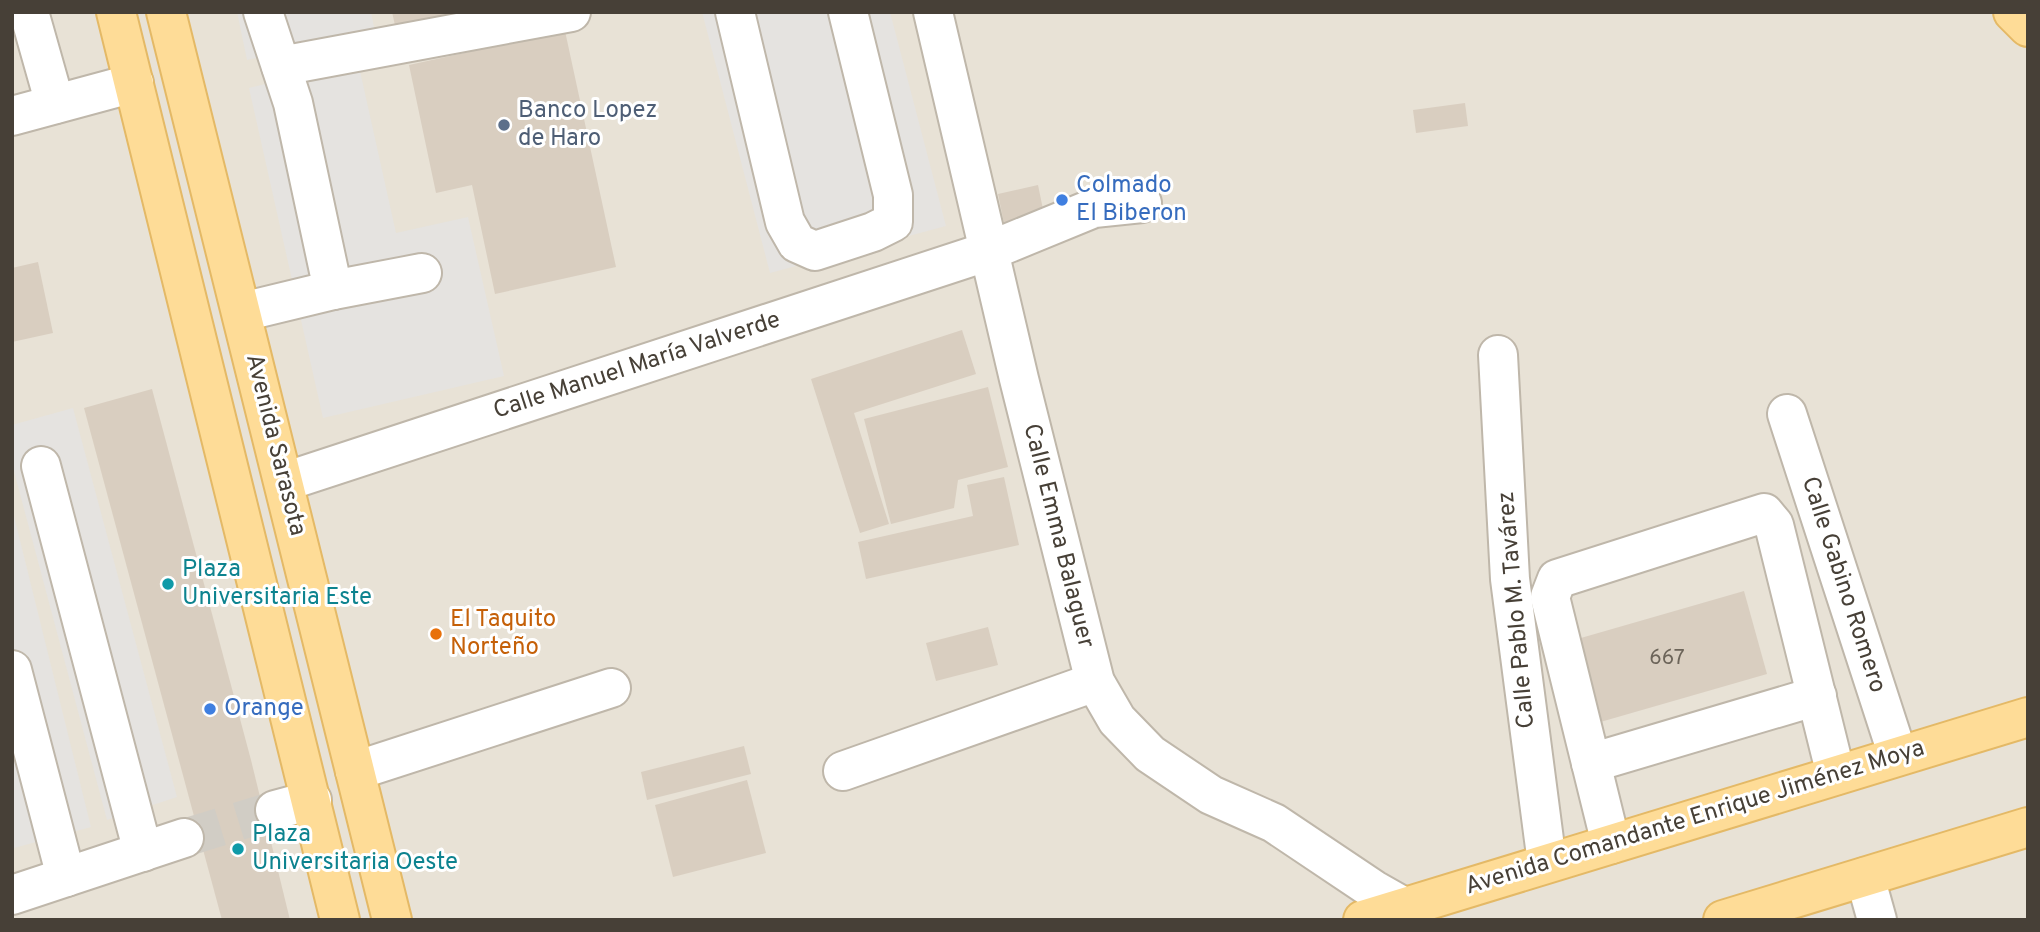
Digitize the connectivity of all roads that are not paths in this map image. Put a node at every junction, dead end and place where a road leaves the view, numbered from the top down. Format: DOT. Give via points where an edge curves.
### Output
graph roads {
  1 [pos="29,12"];
  2 [pos="116,12"];
  3 [pos="166,12"];
  4 [pos="263,12"];
  5 [pos="571,12"];
  6 [pos="735,12"];
  7 [pos="848,12"];
  8 [pos="933,12"];
  9 [pos="2013,12"];
  10 [pos="2028,27"];
  11 [pos="281,66"];
  12 [pos="134,83"];
  13 [pos="55,104"];
  14 [pos="12,116"];
  15 [pos="1142,203"];
  16 [pos="989,251"];
  17 [pos="422,273"];
  18 [pos="333,290"];
  19 [pos="242,312"];
  20 [pos="1498,355"];
  21 [pos="1787,414"];
  22 [pos="41,466"];
  23 [pos="284,482"];
  24 [pos="12,670"];
  25 [pos="1095,682"];
  26 [pos="611,688"];
  27 [pos="1817,696"];
  28 [pos="2028,717"];
  29 [pos="1898,756"];
  30 [pos="1591,763"];
  31 [pos="355,771"];
  32 [pos="842,771"];
  33 [pos="1836,775"];
  34 [pos="312,800"];
  35 [pos="275,810"];
  36 [pos="2028,827"];
  37 [pos="184,838"];
  38 [pos="1611,844"];
  39 [pos="143,852"];
  40 [pos="1547,863"];
  41 [pos="66,877"];
  42 [pos="1865,877"];
  43 [pos="12,895"];
  44 [pos="1796,909"];
  45 [pos="1406,913"];
  46 [pos="340,920"];
  47 [pos="392,920"];
  48 [pos="1363,920"];
  49 [pos="1723,920"];
  50 [pos="1877,920"];
  1 -- 13 [label="street"];
  2 -- 12 [label="main road, Avenida Sarasota"];
  3 -- 19 [label="main road, Avenida Sarasota"];
  4 -- 11 [label="street"];
  5 -- 11 [label="street"];
  6 -- 7 [label="street" via="785,222 797,243 815,251 893,222 893,195"];
  8 -- 16 [label="street, Calle Emma Balaguer"];
  9 -- 10 [label="main road"];
  11 -- 18 [label="street"];
  12 -- 13 [label="street"];
  12 -- 34 [label="main road, Avenida Sarasota"];
  13 -- 14 [label="street"];
  15 -- 16 [label="street, Calle Manuel María Valverde" via="1094,208"];
  16 -- 23 [label="street, Calle Manuel María Valverde"];
  16 -- 25 [label="street, Calle Emma Balaguer"];
  17 -- 18 [label="street"];
  18 -- 19 [label="street"];
  19 -- 23 [label="main road, Avenida Sarasota"];
  20 -- 40 [label="street, Calle Pablo M. Tavárez" via="1510,579"];
  21 -- 29 [label="street, Calle Gabino Romero"];
  22 -- 39 [label="street"];
  23 -- 31 [label="main road, Avenida Sarasota"];
  24 -- 41 [label="street"];
  25 -- 32 [label="street"];
  25 -- 45 [label="street, Calle Emma Balaguer" via="1117,720 1150,754 1210,795 1273,823"];
  26 -- 31 [label="street"];
  27 -- 30 [label="street"];
  27 -- 30 [label="street" via="1774,525 1764,513 1557,579 1550,597"];
  27 -- 33 [label="street"];
  28 -- 29 [label="main road, Avenida Comandante Enrique Jiménez Moya"];
  29 -- 33 [label="main road, Avenida Comandante Enrique Jiménez Moya"];
  30 -- 38 [label="street"];
  31 -- 47 [label="main road, Avenida Sarasota"];
  33 -- 38 [label="main road, Avenida Comandante Enrique Jiménez Moya"];
  34 -- 35 [label="street"];
  34 -- 46 [label="main road, Avenida Sarasota"];
  36 -- 42 [label="main road"];
  37 -- 39 [label="street"];
  38 -- 40 [label="main road, Avenida Comandante Enrique Jiménez Moya"];
  39 -- 41 [label="street"];
  40 -- 45 [label="main road, Avenida Comandante Enrique Jiménez Moya"];
  41 -- 43 [label="street"];
  42 -- 44 [label="main road"];
  42 -- 50 [label="street"];
  44 -- 49 [label="main road"];
  45 -- 48 [label="main road, Avenida Comandante Enrique Jiménez Moya"];
}
